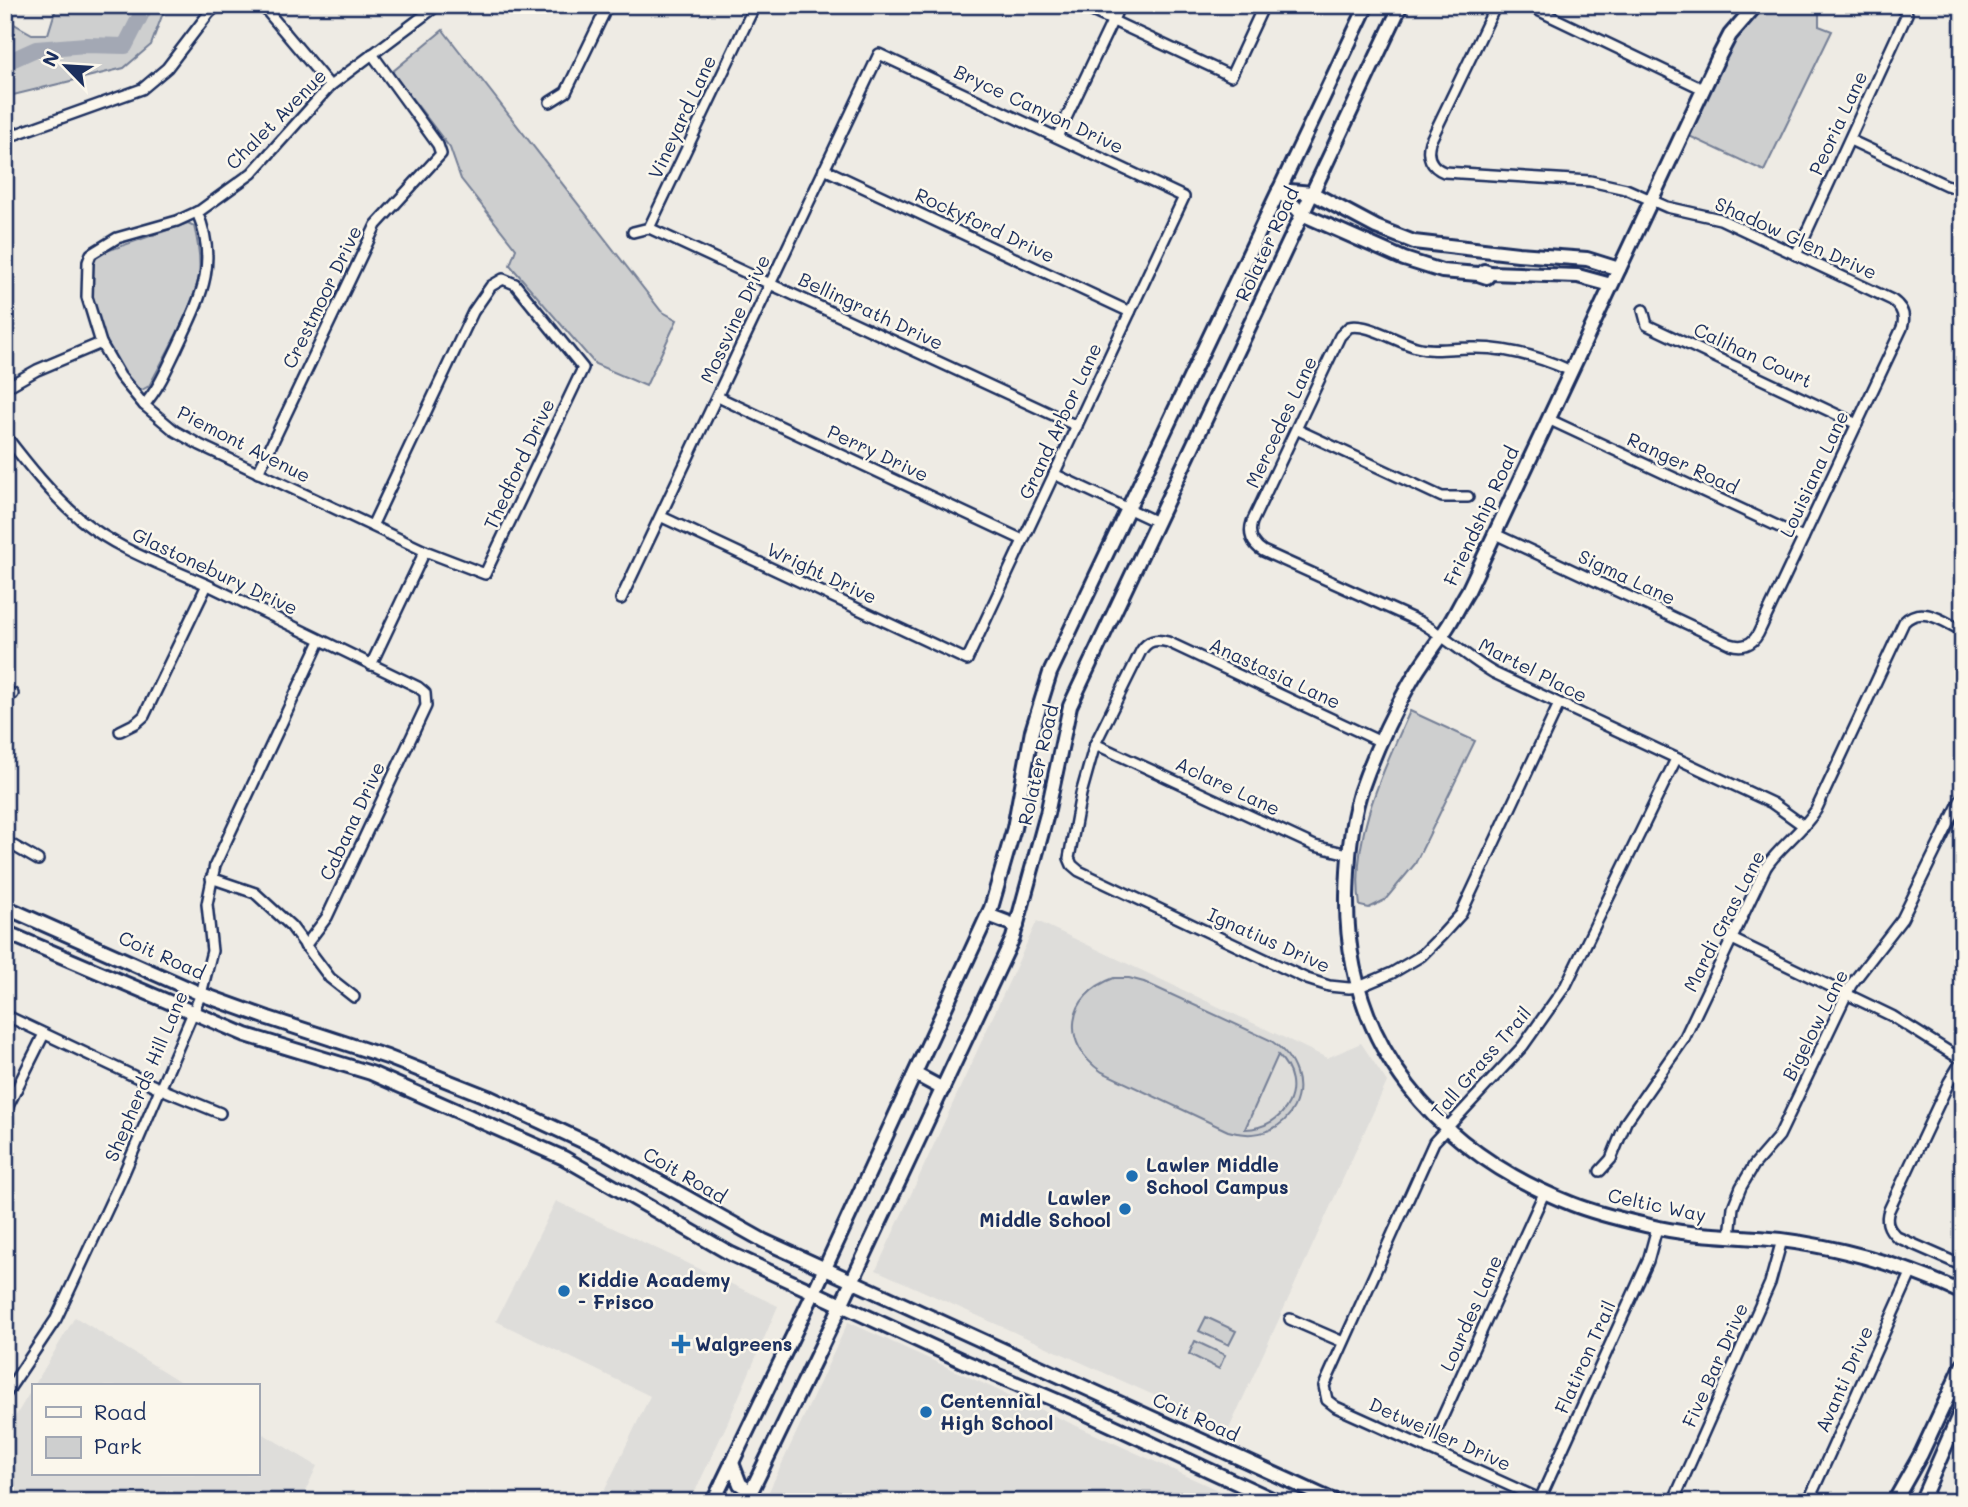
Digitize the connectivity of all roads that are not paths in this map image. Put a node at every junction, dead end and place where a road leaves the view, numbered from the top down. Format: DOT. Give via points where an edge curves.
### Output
graph roads {
  1 [pos="218,5"];
  2 [pos="262,5"];
  3 [pos="608,5"];
  4 [pos="755,5"];
  5 [pos="1079,5"];
  6 [pos="1119,5"];
  7 [pos="1264,5"];
  8 [pos="1367,5"];
  9 [pos="1401,5"];
  10 [pos="1496,5"];
  11 [pos="1527,5"];
  12 [pos="1756,5"];
  13 [pos="1899,6"];
  14 [pos="436,7"];
  15 [pos="1112,21"];
  16 [pos="372,54"];
  17 [pos="879,54"];
  18 [pos="330,86"];
  19 [pos="1703,89"];
  20 [pos="550,102"];
  21 [pos="1058,137"];
  22 [pos="5,138"];
  23 [pos="1850,140"];
  24 [pos="824,169"];
  25 [pos="1963,185"];
  26 [pos="1279,190"];
  27 [pos="1312,193"];
  28 [pos="1184,197"];
  29 [pos="1651,199"];
  30 [pos="197,212"];
  31 [pos="1302,214"];
  32 [pos="649,228"];
  33 [pos="633,232"];
  34 [pos="1438,246"];
  35 [pos="1477,249"];
  36 [pos="90,255"];
  37 [pos="1796,255"];
  38 [pos="1619,269"];
  39 [pos="1435,270"];
  40 [pos="1481,274"];
  41 [pos="771,283"];
  42 [pos="1611,285"];
  43 [pos="1643,310"];
  44 [pos="1130,312"];
  45 [pos="1902,312"];
  46 [pos="101,343"];
  47 [pos="1571,371"];
  48 [pos="5,388"];
  49 [pos="718,397"];
  50 [pos="144,405"];
  51 [pos="1548,419"];
  52 [pos="1857,424"];
  53 [pos="1077,426"];
  54 [pos="1298,430"];
  55 [pos="5,435"];
  56 [pos="258,473"];
  57 [pos="1054,474"];
  58 [pos="1468,497"];
  59 [pos="1128,510"];
  60 [pos="662,517"];
  61 [pos="1157,522"];
  62 [pos="372,526"];
  63 [pos="1494,534"];
  64 [pos="1803,538"];
  65 [pos="1252,539"];
  66 [pos="1023,540"];
  67 [pos="425,551"];
  68 [pos="486,574"];
  69 [pos="207,585"];
  70 [pos="621,599"];
  71 [pos="1963,631"];
  72 [pos="1442,636"];
  73 [pos="320,641"];
  74 [pos="1747,645"];
  75 [pos="967,660"];
  76 [pos="372,665"];
  77 [pos="1559,704"];
  78 [pos="425,707"];
  79 [pos="120,731"];
  80 [pos="1381,742"];
  81 [pos="1095,744"];
  82 [pos="1676,759"];
  83 [pos="1963,795"];
  84 [pos="1804,826"];
  85 [pos="5,841"];
  86 [pos="1348,854"];
  87 [pos="38,860"];
  88 [pos="211,878"];
  89 [pos="5,907"];
  90 [pos="988,915"];
  91 [pos="1017,926"];
  92 [pos="5,932"];
  93 [pos="1732,939"];
  94 [pos="305,946"];
  95 [pos="1359,986"];
  96 [pos="201,994"];
  97 [pos="1846,994"];
  98 [pos="354,996"];
  99 [pos="192,1014"];
  100 [pos="5,1015"];
  101 [pos="44,1034"];
  102 [pos="1962,1059"];
  103 [pos="1390,1061"];
  104 [pos="915,1074"];
  105 [pos="159,1088"];
  106 [pos="943,1089"];
  107 [pos="488,1097"];
  108 [pos="5,1112"];
  109 [pos="220,1113"];
  110 [pos="477,1120"];
  111 [pos="1446,1128"];
  112 [pos="1600,1171"];
  113 [pos="645,1174"];
  114 [pos="1545,1191"];
  115 [pos="632,1196"];
  116 [pos="1657,1228"];
  117 [pos="1730,1237"];
  118 [pos="1782,1240"];
  119 [pos="1963,1266"];
  120 [pos="824,1269"];
  121 [pos="1912,1271"];
  122 [pos="852,1281"];
  123 [pos="814,1292"];
  124 [pos="1963,1293"];
  125 [pos="842,1304"];
  126 [pos="1290,1319"];
  127 [pos="1343,1342"];
  128 [pos="1963,1364"];
  129 [pos="1324,1393"];
  130 [pos="5,1395"];
  131 [pos="1963,1406"];
  132 [pos="1152,1419"];
  133 [pos="1138,1436"];
  134 [pos="1150,1442"];
  135 [pos="1428,1448"];
  136 [pos="732,1463"];
  137 [pos="748,1497"];
  138 [pos="1543,1500"];
  139 [pos="713,1502"];
  140 [pos="1278,1502"];
  141 [pos="1336,1502"];
  142 [pos="1673,1502"];
  143 [pos="1808,1502"];
  144 [pos="1894,1502"];
  145 [pos="1922,1502"];
  1 -- 22 [label="street" via="167,68 142,89"];
  2 -- 18 [label="street"];
  3 -- 20 [label="street" via="566,92"];
  4 -- 32 [label="street, Vineyard Lane"];
  5 -- 15 [label="street"];
  6 -- 15 [label="street"];
  7 -- 15 [label="street" via="1231,76"];
  8 -- 26 [label="main road, Rolater Road"];
  9 -- 27 [label="main road, Rolater Road"];
  10 -- 29 [label="street, Shadow Glen Drive" via="1430,142 1429,158 1435,167 1444,172 1590,181"];
  11 -- 19 [label="street"];
  12 -- 19 [label="main road, Friendship Road" via="1730,35"];
  13 -- 23 [label="street, Peoria Lane" via="1907,14"];
  14 -- 16 [label="street, Chalet Avenue"];
  15 -- 21 [label="street"];
  16 -- 18 [label="street, Chalet Avenue"];
  16 -- 56 [label="street, Crestmoor Drive" via="441,154 376,225"];
  17 -- 21 [label="street, Bryce Canyon Drive"];
  17 -- 24 [label="street, Mossvine Drive"];
  18 -- 30 [label="street, Chalet Avenue" via="251,173"];
  19 -- 29 [label="main road, Friendship Road"];
  21 -- 28 [label="street, Bryce Canyon Drive"];
  23 -- 25 [label="street" via="1946,185"];
  23 -- 37 [label="street, Peoria Lane"];
  24 -- 41 [label="street, Mossvine Drive"];
  24 -- 44 [label="street, Rockyford Drive"];
  26 -- 27 [label="main road"];
  26 -- 31 [label="main road"];
  26 -- 59 [label="main road, Rolater Road"];
  27 -- 31 [label="main road, Rolater Road"];
  27 -- 34 [label="main road" via="1376,227"];
  28 -- 44 [label="street, Grand Arbor Lane"];
  29 -- 37 [label="street, Shadow Glen Drive" via="1720,219"];
  29 -- 38 [label="main road, Friendship Road"];
  30 -- 36 [label="street, Chalet Avenue" via="117,238"];
  30 -- 50 [label="street" via="207,248 204,286 162,380"];
  31 -- 39 [label="main road"];
  31 -- 61 [label="main road, Rolater Road"];
  32 -- 33 [label="street"];
  32 -- 41 [label="street, Bellingrath Drive"];
  34 -- 35 [label="main road"];
  34 -- 39 [label="main road"];
  35 -- 38 [label="main road" via="1587,259"];
  35 -- 40 [label="main road"];
  36 -- 46 [label="street, Piemont Avenue" via="87,297"];
  37 -- 45 [label="street, Shadow Glen Drive" via="1892,300"];
  38 -- 42 [label="main road, Friendship Road"];
  39 -- 40 [label="main road"];
  40 -- 42 [label="main road" via="1578,275"];
  41 -- 49 [label="street, Mossvine Drive"];
  41 -- 53 [label="street, Bellingrath Drive"];
  42 -- 47 [label="main road, Friendship Road"];
  43 -- 52 [label="street, Calihan Court" via="1647,325"];
  44 -- 53 [label="street, Grand Arbor Lane"];
  45 -- 52 [label="street, Louisiana Lane" via="1903,325"];
  46 -- 48 [label="street"];
  46 -- 50 [label="street, Piemont Avenue"];
  47 -- 51 [label="main road, Friendship Road"];
  47 -- 54 [label="street, Mercedes Lane" via="1505,350 1419,348 1352,325 1340,336"];
  49 -- 60 [label="street, Mossvine Drive"];
  49 -- 66 [label="street, Perry Drive"];
  50 -- 56 [label="street, Piemont Avenue" via="186,438"];
  51 -- 63 [label="main road, Friendship Road"];
  51 -- 64 [label="street, Ranger Road"];
  52 -- 64 [label="street, Louisiana Lane"];
  53 -- 57 [label="street, Grand Arbor Lane"];
  54 -- 58 [label="street" via="1442,498"];
  54 -- 65 [label="street, Mercedes Lane" via="1252,522"];
  55 -- 69 [label="street, Glastonebury Drive" via="34,474 80,519 134,555"];
  56 -- 62 [label="street, Piemont Avenue"];
  57 -- 59 [label="street"];
  57 -- 66 [label="street, Grand Arbor Lane"];
  59 -- 61 [label="street"];
  59 -- 90 [label="main road, Rolater Road" via="1051,674 1032,731 1014,828"];
  60 -- 70 [label="street, Mossvine Drive"];
  60 -- 75 [label="street, Wright Drive"];
  61 -- 91 [label="main road, Rolater Road" via="1070,706"];
  62 -- 67 [label="street, Piemont Avenue"];
  62 -- 68 [label="street, Thedford Drive" via="473,312 491,286 503,279 515,284 583,368"];
  63 -- 72 [label="main road, Friendship Road"];
  63 -- 74 [label="street, Sigma Lane" via="1730,644"];
  64 -- 74 [label="street, Louisiana Lane" via="1758,634"];
  65 -- 72 [label="street, Martel Place" via="1263,551"];
  66 -- 75 [label="street, Grand Arbor Lane"];
  67 -- 68 [label="street, Piemont Avenue"];
  67 -- 76 [label="street"];
  69 -- 73 [label="street, Glastonebury Drive"];
  69 -- 79 [label="street" via="144,716"];
  71 -- 84 [label="street, Mardi Gras Lane" via="1927,614 1916,614 1902,625"];
  72 -- 77 [label="street, Martel Place" via="1485,668"];
  72 -- 80 [label="main road, Friendship Road" via="1409,683"];
  73 -- 76 [label="street, Glastonebury Drive"];
  73 -- 88 [label="street, Shepherds Hill Lane"];
  76 -- 78 [label="street, Glastonebury Drive" via="421,689"];
  77 -- 82 [label="street, Martel Place"];
  77 -- 95 [label="street, Ignatius Drive" via="1461,914 1421,956"];
  78 -- 94 [label="street, Cabana Drive" via="327,917"];
  80 -- 81 [label="street, Anastasia Lane" via="1168,642 1153,641 1141,651"];
  80 -- 86 [label="main road, Friendship Road" via="1360,796"];
  81 -- 86 [label="street, Aclare Lane" via="1315,846"];
  81 -- 95 [label="street, Ignatius Drive" via="1081,794 1069,858 1072,865 1307,979 1329,986"];
  82 -- 84 [label="street, Martel Place" via="1779,807"];
  82 -- 111 [label="street, Tall Grass Trail" via="1566,985 1523,1046"];
  83 -- 97 [label="street, Bigelow Lane" via="1902,919"];
  84 -- 93 [label="street, Mardi Gras Lane" via="1766,867"];
  85 -- 87 [label="street"];
  86 -- 95 [label="main road, Friendship Road" via="1347,920"];
  88 -- 94 [label="street" via="255,893 291,926"];
  88 -- 96 [label="street, Shepherds Hill Lane" via="212,951"];
  89 -- 96 [label="main road, Coit Road"];
  90 -- 91 [label="main road"];
  90 -- 104 [label="main road, Rolater Road"];
  91 -- 106 [label="main road, Rolater Road"];
  92 -- 99 [label="main road"];
  93 -- 97 [label="street"];
  93 -- 112 [label="street, Mardi Gras Lane" via="1684,1039 1626,1122 1611,1159"];
  94 -- 98 [label="street" via="330,978"];
  95 -- 103 [label="main road, Friendship Road"];
  96 -- 99 [label="street, Shepherds Hill Lane"];
  96 -- 107 [label="main road, Coit Road" via="387,1057"];
  97 -- 102 [label="street"];
  97 -- 117 [label="street, Bigelow Lane" via="1779,1136 1741,1187"];
  99 -- 105 [label="street, Shepherds Hill Lane"];
  99 -- 110 [label="main road" via="371,1073"];
  100 -- 101 [label="street"];
  101 -- 105 [label="street"];
  101 -- 108 [label="street"];
  102 -- 119 [label="street" via="1889,1210 1889,1227 1897,1237"];
  103 -- 111 [label="main road, Celtic Way" via="1423,1106"];
  104 -- 106 [label="main road"];
  104 -- 120 [label="main road, Rolater Road"];
  105 -- 109 [label="street"];
  105 -- 130 [label="street, Shepherds Hill Lane" via="55,1320"];
  106 -- 122 [label="main road, Rolater Road"];
  107 -- 110 [label="main road"];
  107 -- 113 [label="main road, Coit Road"];
  110 -- 115 [label="main road" via="564,1158"];
  111 -- 114 [label="main road, Celtic Way" via="1490,1162"];
  111 -- 127 [label="street, Tall Grass Trail" via="1424,1160"];
  113 -- 115 [label="main road"];
  113 -- 120 [label="main road, Coit Road" via="720,1218"];
  114 -- 116 [label="main road, Celtic Way" via="1597,1213"];
  114 -- 135 [label="street, Lourdes Lane"];
  115 -- 123 [label="main road" via="731,1254"];
  116 -- 117 [label="main road, Celtic Way"];
  116 -- 138 [label="street, Flatiron Trail" via="1648,1261"];
  117 -- 118 [label="main road, Celtic Way"];
  118 -- 121 [label="main road, Celtic Way" via="1846,1251"];
  118 -- 142 [label="street, Five Bar Drive" via="1770,1283"];
  120 -- 122 [label="main road, Coit Road"];
  120 -- 123 [label="main road, Rolater Road"];
  121 -- 124 [label="main road, Celtic Way"];
  121 -- 143 [label="street, Avanti Drive"];
  122 -- 125 [label="main road, Rolater Road"];
  122 -- 132 [label="main road, Coit Road"];
  123 -- 125 [label="main road"];
  123 -- 136 [label="main road, Rolater Road"];
  125 -- 133 [label="main road"];
  125 -- 137 [label="main road, Rolater Road"];
  126 -- 127 [label="street"];
  127 -- 129 [label="street, Tall Grass Trail"];
  128 -- 144 [label="main road"];
  129 -- 135 [label="street, Detweiller Drive" via="1336,1407"];
  131 -- 145 [label="main road"];
  132 -- 133 [label="main road"];
  132 -- 134 [label="main road"];
  132 -- 141 [label="main road, Coit Road"];
  133 -- 134 [label="main road"];
  134 -- 140 [label="main road"];
  135 -- 138 [label="street, Detweiller Drive"];
  136 -- 137 [label="main road"];
  136 -- 139 [label="main road, Rolater Road"];
}
